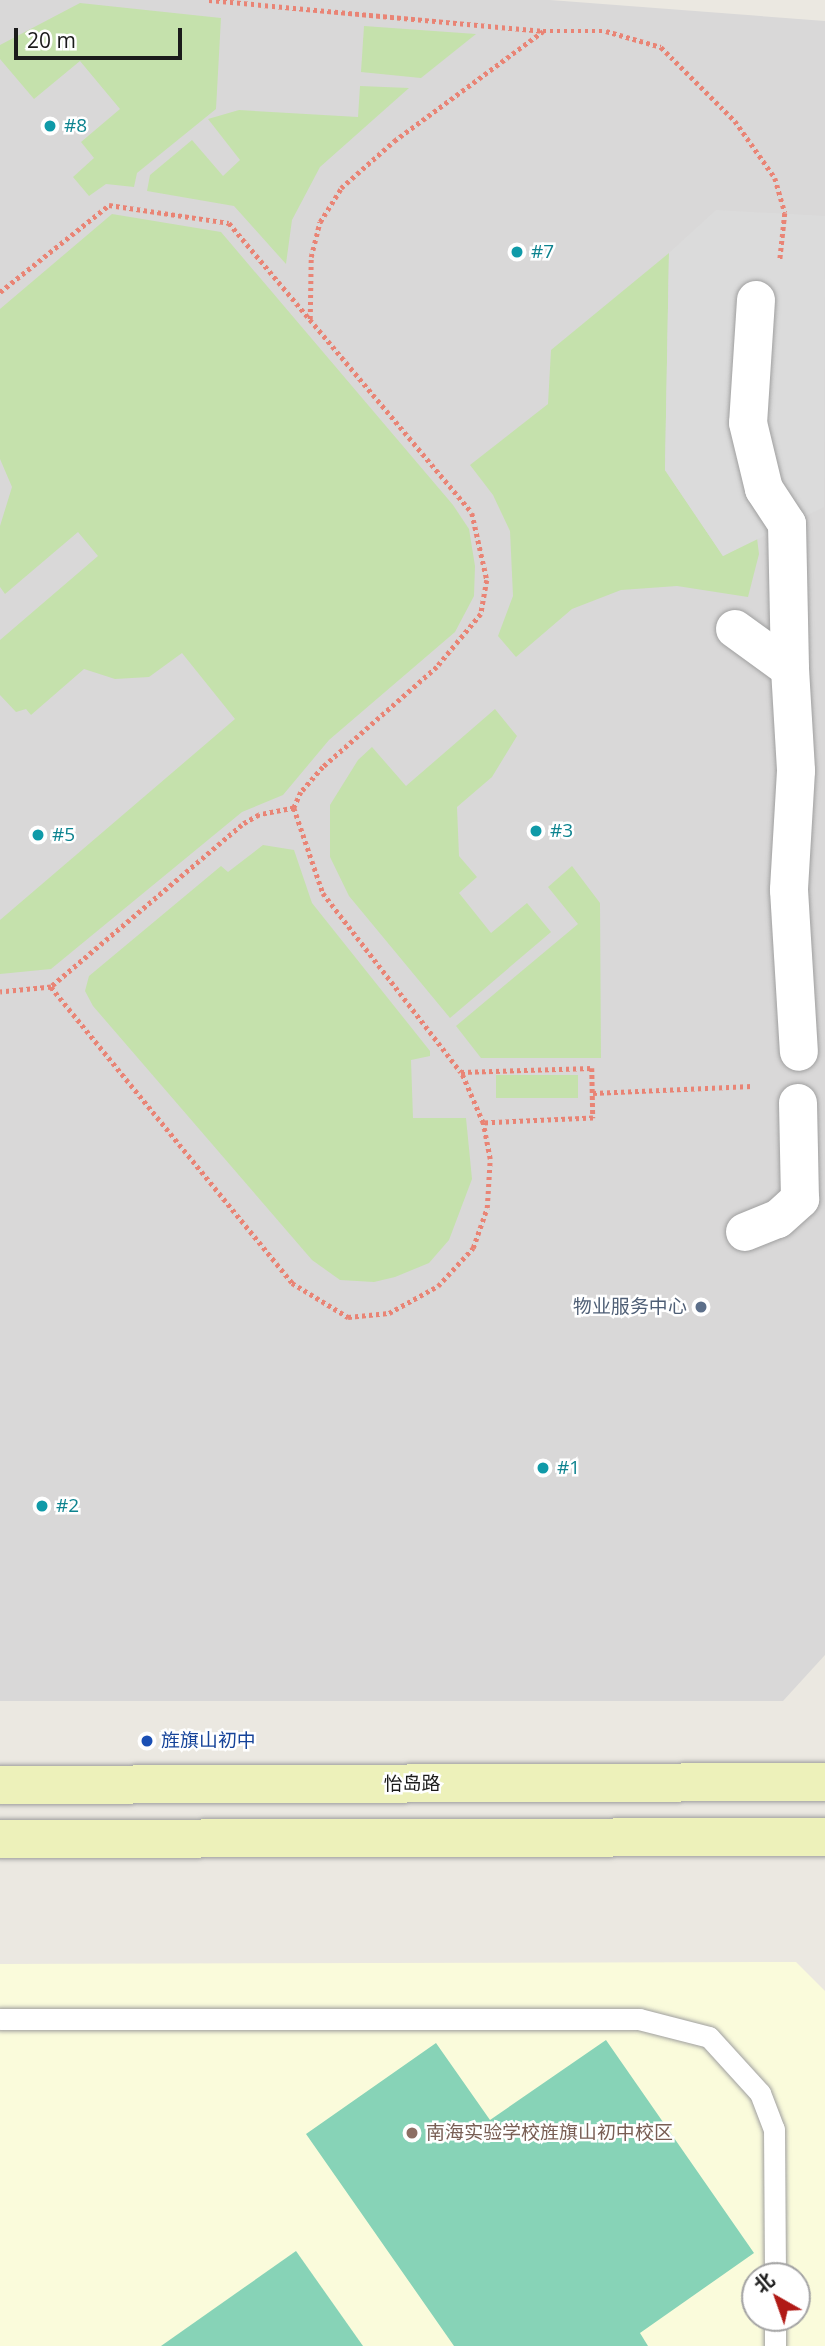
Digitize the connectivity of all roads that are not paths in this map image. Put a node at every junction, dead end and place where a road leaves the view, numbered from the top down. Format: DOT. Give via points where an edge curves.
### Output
graph roads {
  1 [pos="756,300"];
  2 [pos="735,629"];
  3 [pos="790,669"];
  4 [pos="809,1079"];
  5 [pos="745,1231"];
  6 [pos="825,1782"];
  7 [pos="0,1785"];
  8 [pos="825,1837"];
  9 [pos="0,1839"];
  10 [pos="0,2019"];
  11 [pos="775,2262"];
  1 -- 3 [label="street" via="748,423 764,488 788,524"];
  2 -- 3 [label="street"];
  3 -- 4 [label="street" via="796,771 789,890"];
  4 -- 5 [label="street" via="800,1199 778,1219"];
  6 -- 7 [label="street, 怡岛路"];
  8 -- 9 [label="street"];
  10 -- 11 [label="lane" via="639,2019 698,2034 738,2064 760,2093 774,2129"];
}
